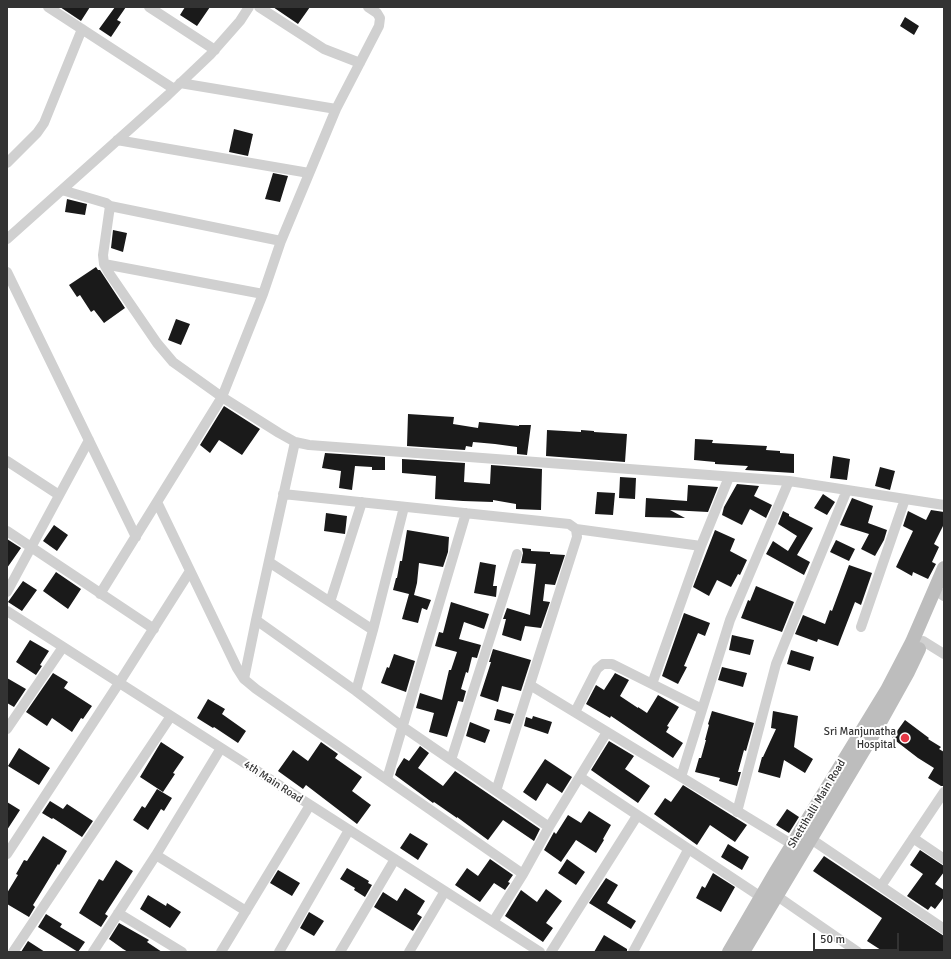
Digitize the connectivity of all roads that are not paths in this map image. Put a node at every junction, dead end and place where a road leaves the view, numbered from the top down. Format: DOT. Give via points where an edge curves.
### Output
graph roads {
  1 [pos="48,7"];
  2 [pos="149,7"];
  3 [pos="250,7"];
  4 [pos="259,7"];
  5 [pos="368,7"];
  6 [pos="82,29"];
  7 [pos="215,50"];
  8 [pos="360,63"];
  9 [pos="177,86"];
  10 [pos="336,109"];
  11 [pos="117,140"];
  12 [pos="7,163"];
  13 [pos="309,173"];
  14 [pos="62,190"];
  15 [pos="110,206"];
  16 [pos="7,239"];
  17 [pos="281,241"];
  18 [pos="104,264"];
  19 [pos="7,272"];
  20 [pos="263,294"];
  21 [pos="222,397"];
  22 [pos="89,440"];
  23 [pos="295,442"];
  24 [pos="7,461"];
  25 [pos="729,477"];
  26 [pos="789,481"];
  27 [pos="847,490"];
  28 [pos="283,494"];
  29 [pos="59,495"];
  30 [pos="905,499"];
  31 [pos="157,502"];
  32 [pos="362,502"];
  33 [pos="944,505"];
  34 [pos="404,507"];
  35 [pos="466,513"];
  36 [pos="576,529"];
  37 [pos="7,531"];
  38 [pos="136,537"];
  39 [pos="31,546"];
  40 [pos="701,546"];
  41 [pos="517,554"];
  42 [pos="269,562"];
  43 [pos="944,568"];
  44 [pos="190,571"];
  45 [pos="7,592"];
  46 [pos="100,594"];
  47 [pos="942,594"];
  48 [pos="330,602"];
  49 [pos="7,611"];
  50 [pos="256,620"];
  51 [pos="861,627"];
  52 [pos="154,629"];
  53 [pos="373,630"];
  54 [pos="923,640"];
  55 [pos="63,647"];
  56 [pos="944,654"];
  57 [pos="244,679"];
  58 [pos="119,683"];
  59 [pos="652,684"];
  60 [pos="530,685"];
  61 [pos="356,691"];
  62 [pos="702,709"];
  63 [pos="575,712"];
  64 [pos="171,716"];
  65 [pos="403,727"];
  66 [pos="7,729"];
  67 [pos="608,732"];
  68 [pos="221,748"];
  69 [pos="451,760"];
  70 [pos="681,777"];
  71 [pos="580,778"];
  72 [pos="387,779"];
  73 [pos="496,790"];
  74 [pos="944,792"];
  75 [pos="310,805"];
  76 [pos="737,812"];
  77 [pos="637,816"];
  78 [pos="549,827"];
  79 [pos="349,830"];
  80 [pos="913,838"];
  81 [pos="811,839"];
  82 [pos="793,845"];
  83 [pos="688,850"];
  84 [pos="7,854"];
  85 [pos="156,855"];
  86 [pos="395,859"];
  87 [pos="944,860"];
  88 [pos="523,874"];
  89 [pos="881,886"];
  90 [pos="445,891"];
  91 [pos="777,896"];
  92 [pos="761,897"];
  93 [pos="246,911"];
  94 [pos="118,913"];
  95 [pos="493,922"];
  96 [pos="944,929"];
  97 [pos="410,951"];
  98 [pos="13,952"];
  99 [pos="93,952"];
  100 [pos="182,952"];
  101 [pos="221,952"];
  102 [pos="279,952"];
  103 [pos="340,952"];
  104 [pos="540,952"];
  105 [pos="551,952"];
  106 [pos="633,952"];
  107 [pos="729,952"];
  108 [pos="743,952"];
  109 [pos="858,952"];
  1 -- 6 [label="street"];
  2 -- 7 [label="street"];
  3 -- 7 [label="street"];
  4 -- 8 [label="street" via="324,49"];
  5 -- 8 [label="street" via="380,18 379,26"];
  6 -- 9 [label="street"];
  6 -- 12 [label="street" via="44,123"];
  7 -- 9 [label="street"];
  8 -- 10 [label="street"];
  9 -- 10 [label="street"];
  9 -- 11 [label="street"];
  10 -- 13 [label="street"];
  11 -- 13 [label="street"];
  11 -- 14 [label="street"];
  13 -- 17 [label="street"];
  14 -- 15 [label="street"];
  14 -- 16 [label="street"];
  15 -- 17 [label="street"];
  15 -- 18 [label="street"];
  17 -- 20 [label="street"];
  18 -- 20 [label="street"];
  18 -- 21 [label="street" via="157,343 173,362"];
  19 -- 22 [label="street"];
  20 -- 21 [label="street"];
  21 -- 23 [label="street"];
  21 -- 31 [label="street"];
  22 -- 29 [label="street"];
  22 -- 38 [label="street"];
  23 -- 25 [label="street"];
  23 -- 28 [label="street"];
  24 -- 29 [label="street"];
  25 -- 26 [label="street"];
  25 -- 40 [label="street"];
  26 -- 27 [label="street"];
  26 -- 62 [label="street" via="730,620"];
  27 -- 30 [label="street"];
  27 -- 76 [label="street" via="776,664"];
  28 -- 32 [label="street"];
  28 -- 42 [label="street"];
  29 -- 39 [label="street"];
  30 -- 33 [label="street"];
  30 -- 51 [label="street"];
  31 -- 38 [label="street"];
  31 -- 44 [label="street"];
  32 -- 34 [label="street"];
  32 -- 48 [label="street"];
  34 -- 35 [label="street"];
  34 -- 53 [label="street"];
  35 -- 36 [label="street" via="569,524"];
  35 -- 65 [label="street"];
  36 -- 40 [label="street"];
  36 -- 60 [label="street" via="577,537"];
  37 -- 39 [label="street"];
  38 -- 46 [label="street"];
  39 -- 45 [label="street"];
  39 -- 46 [label="street"];
  40 -- 59 [label="street"];
  41 -- 69 [label="street"];
  42 -- 48 [label="street"];
  42 -- 50 [label="street"];
  43 -- 47 [label="main road, Shettihalli Main Road"];
  44 -- 52 [label="street"];
  44 -- 57 [label="street"];
  46 -- 52 [label="street"];
  47 -- 54 [label="main road, Shettihalli Main Road"];
  47 -- 82 [label="main road, Shettihalli Main Road"];
  48 -- 53 [label="street"];
  49 -- 55 [label="street, 4th Main Road"];
  50 -- 57 [label="street"];
  50 -- 61 [label="street"];
  52 -- 58 [label="street"];
  53 -- 61 [label="street"];
  54 -- 56 [label="street"];
  54 -- 81 [label="main road, Shettihalli Main Road" via="905,679"];
  55 -- 58 [label="street, 4th Main Road"];
  55 -- 66 [label="street"];
  57 -- 72 [label="street"];
  58 -- 64 [label="street, 4th Main Road"];
  58 -- 84 [label="street"];
  59 -- 62 [label="street"];
  59 -- 63 [label="street" via="612,664 603,664 597,669"];
  60 -- 63 [label="street"];
  60 -- 73 [label="street"];
  61 -- 65 [label="street"];
  62 -- 70 [label="street"];
  63 -- 67 [label="street"];
  64 -- 68 [label="street, 4th Main Road"];
  64 -- 98 [label="street"];
  65 -- 69 [label="street"];
  65 -- 72 [label="street"];
  67 -- 70 [label="street"];
  67 -- 71 [label="street"];
  68 -- 75 [label="street, 4th Main Road"];
  68 -- 85 [label="street"];
  69 -- 73 [label="street"];
  70 -- 76 [label="street"];
  71 -- 77 [label="street"];
  71 -- 78 [label="street"];
  72 -- 88 [label="street"];
  73 -- 78 [label="street"];
  74 -- 80 [label="street"];
  75 -- 79 [label="street, 4th Main Road"];
  75 -- 93 [label="street"];
  76 -- 82 [label="street"];
  77 -- 83 [label="street"];
  77 -- 105 [label="street"];
  78 -- 88 [label="street"];
  79 -- 86 [label="street, 4th Main Road"];
  79 -- 102 [label="street"];
  80 -- 87 [label="street"];
  80 -- 89 [label="street"];
  81 -- 89 [label="street"];
  81 -- 91 [label="main road, Shettihalli Main Road"];
  82 -- 92 [label="main road, Shettihalli Main Road"];
  83 -- 92 [label="street"];
  83 -- 106 [label="street"];
  85 -- 93 [label="street"];
  85 -- 94 [label="street"];
  86 -- 90 [label="street, 4th Main Road"];
  86 -- 103 [label="street"];
  88 -- 95 [label="street"];
  89 -- 96 [label="street"];
  90 -- 95 [label="street, 4th Main Road"];
  90 -- 97 [label="street"];
  91 -- 108 [label="main road, Shettihalli Main Road"];
  91 -- 109 [label="street"];
  92 -- 107 [label="main road, Shettihalli Main Road"];
  93 -- 101 [label="street"];
  94 -- 99 [label="street"];
  94 -- 100 [label="street"];
  95 -- 104 [label="street, 4th Main Road"];
}
